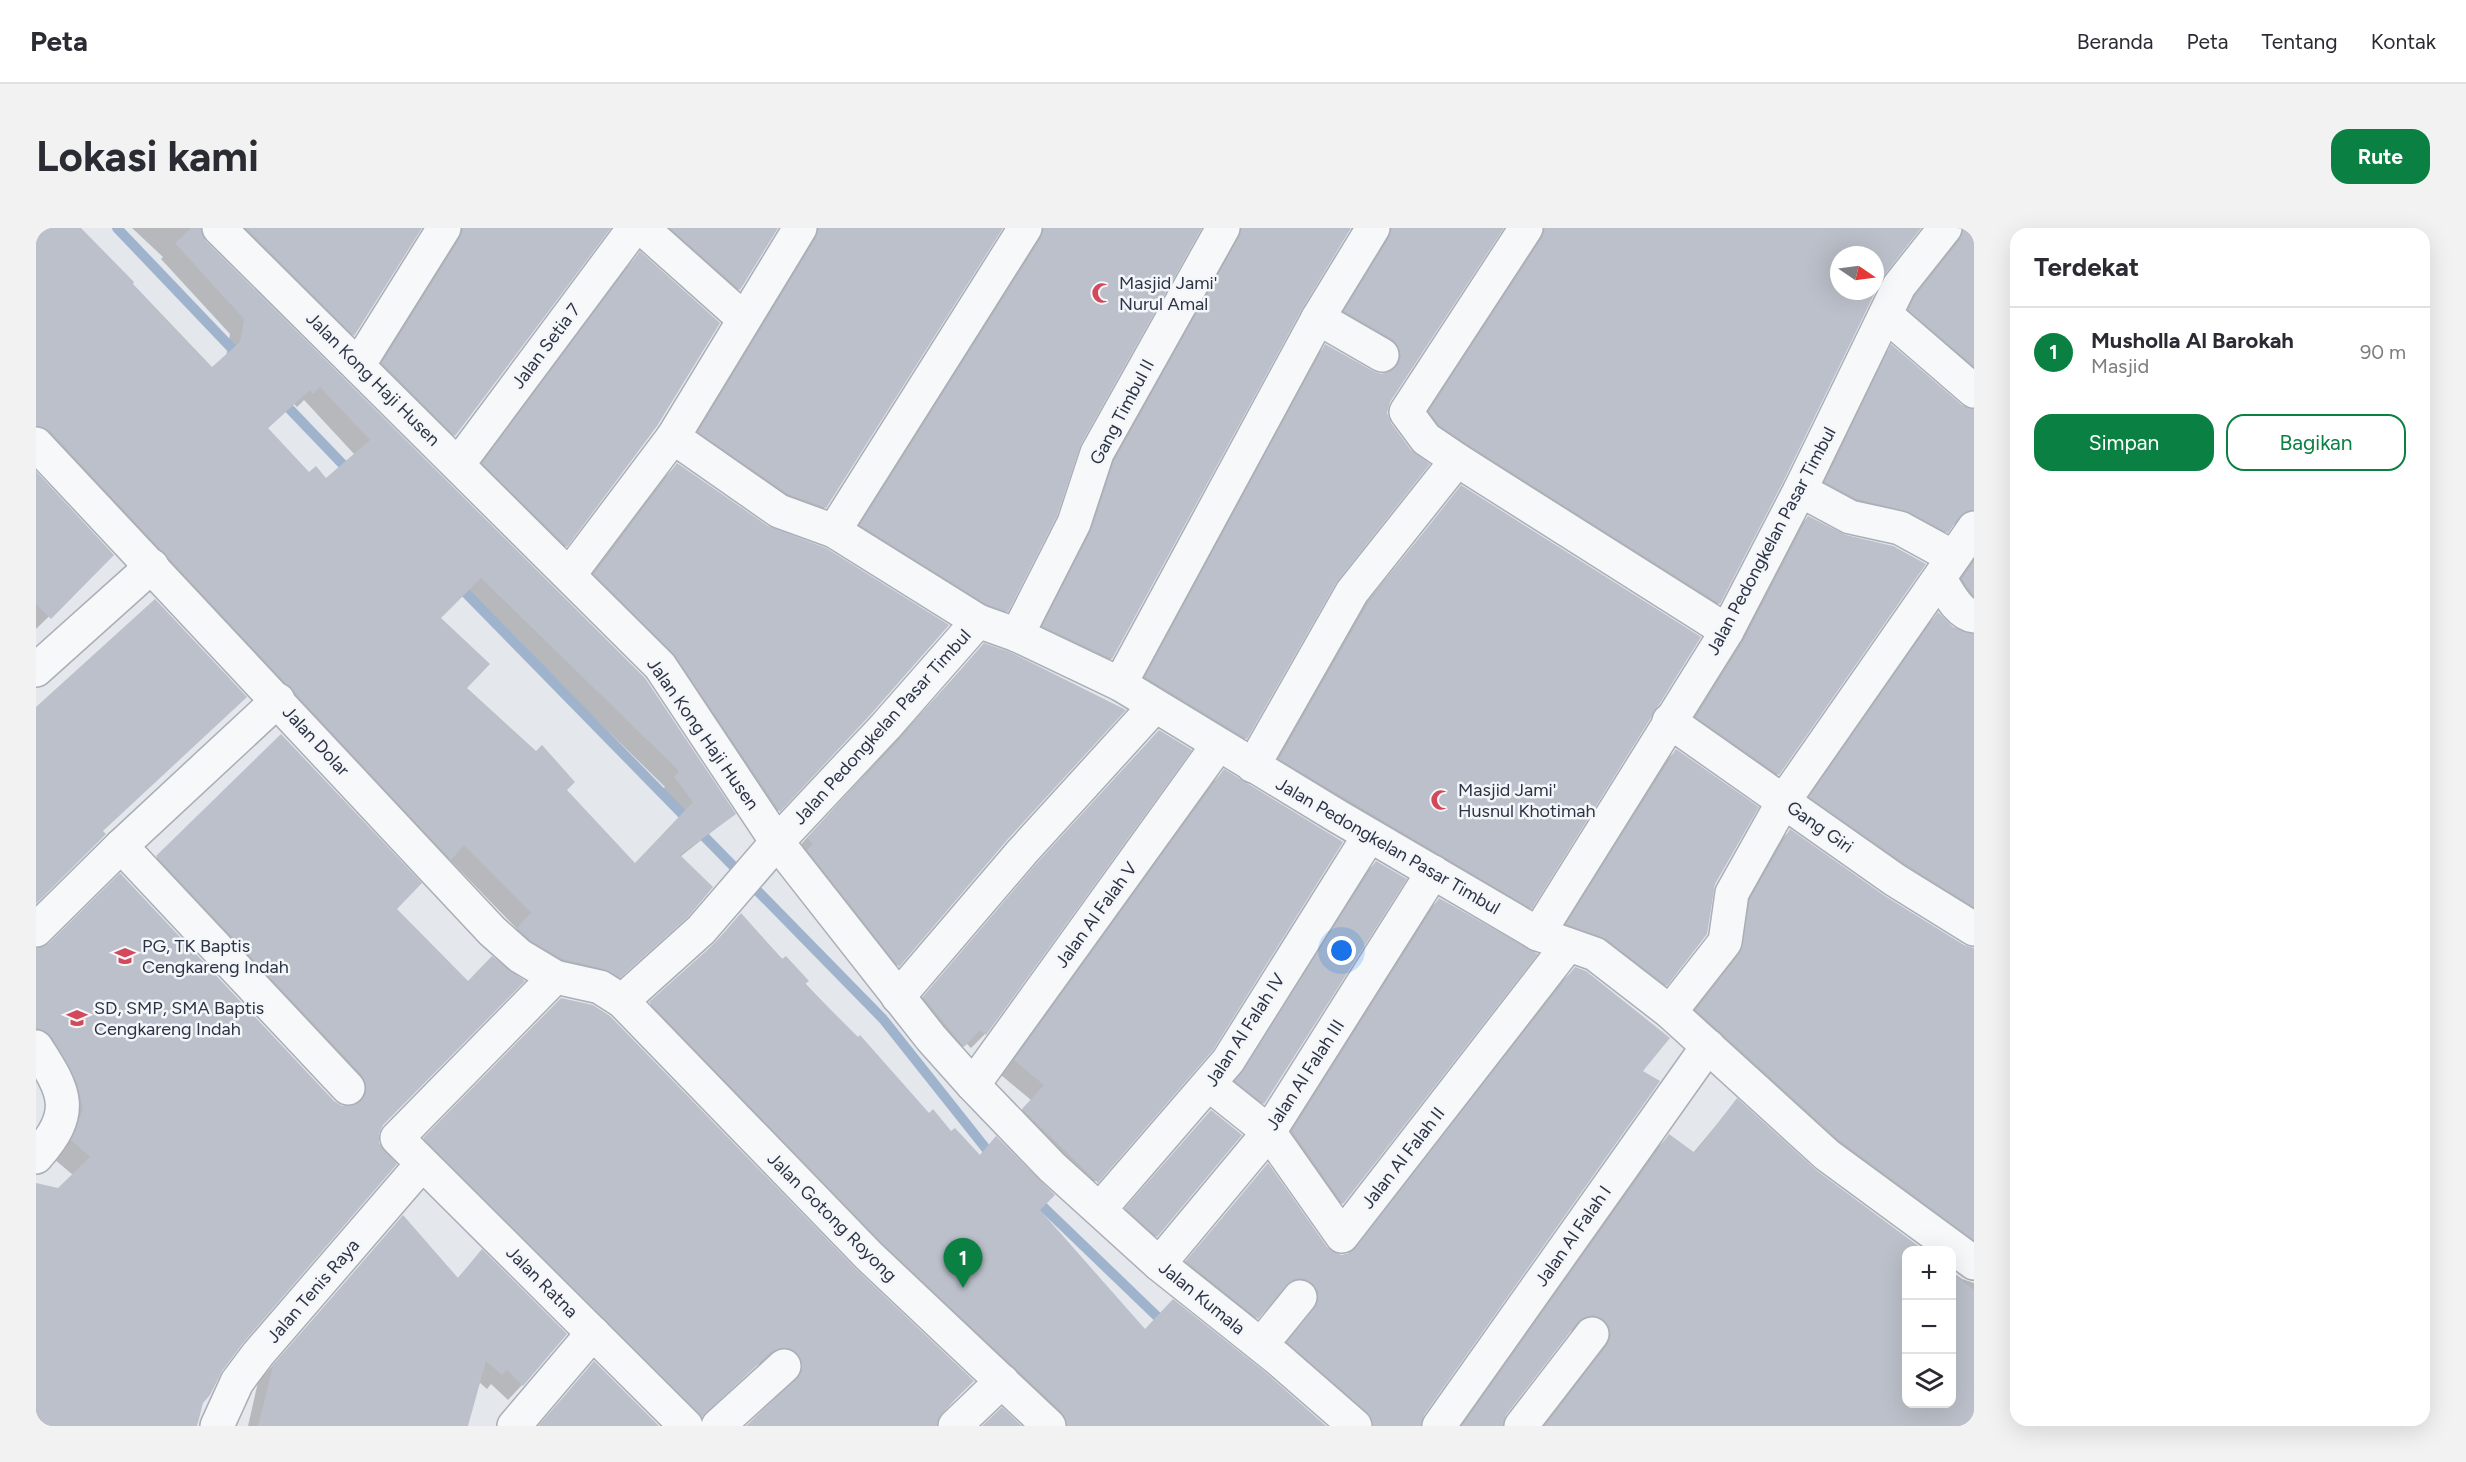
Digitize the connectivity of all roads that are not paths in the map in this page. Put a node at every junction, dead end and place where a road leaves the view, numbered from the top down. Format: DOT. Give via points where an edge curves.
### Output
graph roads {
  1 [pos="219,228"];
  2 [pos="444,228"];
  3 [pos="634,228"];
  4 [pos="642,228"];
  5 [pos="800,228"];
  6 [pos="1025,228"];
  7 [pos="1223,228"];
  8 [pos="1373,228"];
  9 [pos="1526,228"];
  10 [pos="1946,228"];
  11 [pos="1886,315"];
  12 [pos="1318,318"];
  13 [pos="744,319"];
  14 [pos="1382,354"];
  15 [pos="359,364"];
  16 [pos="1974,391"];
  17 [pos="673,437"];
  18 [pos="36,444"];
  19 [pos="1457,460"];
  20 [pos="459,463"];
  21 [pos="1800,490"];
  22 [pos="1974,528"];
  23 [pos="834,531"];
  24 [pos="152,566"];
  25 [pos="1946,568"];
  26 [pos="569,575"];
  27 [pos="1974,616"];
  28 [pos="978,621"];
  29 [pos="1727,631"];
  30 [pos="1017,635"];
  31 [pos="36,670"];
  32 [pos="1120,684"];
  33 [pos="278,700"];
  34 [pos="1154,707"];
  35 [pos="1669,722"];
  36 [pos="1218,745"];
  37 [pos="1253,766"];
  38 [pos="1783,802"];
  39 [pos="1369,836"];
  40 [pos="775,845"];
  41 [pos="121,846"];
  42 [pos="1433,872"];
  43 [pos="1974,929"];
  44 [pos="36,930"];
  45 [pos="1538,934"];
  46 [pos="1568,945"];
  47 [pos="555,977"];
  48 [pos="898,997"];
  49 [pos="622,1001"];
  50 [pos="1670,1012"];
  51 [pos="1708,1046"];
  52 [pos="36,1047"];
  53 [pos="973,1085"];
  54 [pos="1210,1085"];
  55 [pos="348,1088"];
  56 [pos="1269,1132"];
  57 [pos="36,1157"];
  58 [pos="422,1164"];
  59 [pos="1052,1167"];
  60 [pos="1100,1209"];
  61 [pos="1974,1263"];
  62 [pos="1159,1264"];
  63 [pos="1300,1297"];
  64 [pos="593,1333"];
  65 [pos="1592,1334"];
  66 [pos="1261,1345"];
  67 [pos="784,1366"];
  68 [pos="1002,1382"];
  69 [pos="217,1426"];
  70 [pos="514,1426"];
  71 [pos="686,1426"];
  72 [pos="718,1426"];
  73 [pos="955,1426"];
  74 [pos="1049,1426"];
  75 [pos="1355,1426"];
  76 [pos="1439,1426"];
  77 [pos="1521,1426"];
  1 -- 15 [label="street, Jalan Kong Haji Husen"];
  2 -- 15 [label="street"];
  3 -- 20 [label="street, Jalan Setia 7"];
  4 -- 13 [label="street"];
  5 -- 13 [label="street"];
  6 -- 23 [label="street"];
  7 -- 30 [label="street, Gang Timbul II" via="1097,453 1074,522"];
  8 -- 12 [label="street"];
  9 -- 19 [label="street" via="1406,412 1426,439"];
  10 -- 11 [label="street, Jalan Pedongkelan Pasar Timbul" via="1899,286"];
  11 -- 16 [label="street"];
  11 -- 21 [label="street, Jalan Pedongkelan Pasar Timbul"];
  12 -- 14 [label="street"];
  12 -- 32 [label="street"];
  13 -- 17 [label="street"];
  15 -- 20 [label="street, Jalan Kong Haji Husen"];
  17 -- 23 [label="street" via="779,511"];
  17 -- 26 [label="street"];
  18 -- 24 [label="street, Jalan Dolar"];
  19 -- 29 [label="street"];
  19 -- 37 [label="street" via="1352,592"];
  20 -- 26 [label="street, Jalan Kong Haji Husen"];
  21 -- 25 [label="street" via="1850,517 1900,528"];
  21 -- 29 [label="street, Jalan Pedongkelan Pasar Timbul"];
  22 -- 25 [label="street"];
  23 -- 28 [label="street"];
  24 -- 31 [label="street"];
  24 -- 33 [label="street, Jalan Dolar"];
  25 -- 27 [label="street" via="1954,602"];
  25 -- 38 [label="street"];
  26 -- 40 [label="street, Jalan Kong Haji Husen" via="660,666"];
  28 -- 30 [label="street, Jalan Pedongkelan Pasar Timbul"];
  28 -- 40 [label="street, Jalan Pedongkelan Pasar Timbul"];
  29 -- 35 [label="street, Jalan Pedongkelan Pasar Timbul"];
  30 -- 32 [label="street, Jalan Pedongkelan Pasar Timbul"];
  32 -- 34 [label="street, Jalan Pedongkelan Pasar Timbul"];
  33 -- 41 [label="street"];
  33 -- 47 [label="street, Jalan Dolar" via="492,931 520,956"];
  34 -- 36 [label="street, Jalan Pedongkelan Pasar Timbul"];
  34 -- 48 [label="street"];
  35 -- 38 [label="street, Gang Giri"];
  35 -- 45 [label="street, Jalan Pedongkelan Pasar Timbul"];
  36 -- 37 [label="street, Jalan Pedongkelan Pasar Timbul"];
  36 -- 53 [label="street, Jalan Al Falah V"];
  37 -- 39 [label="street, Jalan Pedongkelan Pasar Timbul"];
  38 -- 43 [label="street, Gang Giri" via="1932,905"];
  38 -- 50 [label="street" via="1732,893 1725,942"];
  39 -- 42 [label="street, Jalan Pedongkelan Pasar Timbul"];
  39 -- 54 [label="street, Jalan Al Falah IV"];
  40 -- 48 [label="street, Jalan Kong Haji Husen"];
  40 -- 49 [label="street, Jalan Pedongkelan Pasar Timbul" via="701,930"];
  41 -- 44 [label="street"];
  41 -- 55 [label="street"];
  42 -- 45 [label="street, Jalan Pedongkelan Pasar Timbul"];
  42 -- 56 [label="street, Jalan Al Falah III"];
  45 -- 46 [label="street"];
  46 -- 50 [label="street" via="1595,954"];
  46 -- 56 [label="street, Jalan Al Falah II" via="1342,1236"];
  47 -- 49 [label="street, Jalan Dolar" via="600,987"];
  47 -- 58 [label="street, Jalan Ratna" via="397,1138"];
  48 -- 53 [label="street, Jalan Kong Haji Husen"];
  49 -- 68 [label="street, Jalan Gotong Royong" via="869,1256"];
  50 -- 51 [label="street"];
  51 -- 61 [label="street" via="1827,1155"];
  51 -- 76 [label="street, Jalan Al Falah I"];
  52 -- 57 [label="street" via="62,1089 63,1115"];
  53 -- 59 [label="street, Jalan Kong Haji Husen"];
  54 -- 56 [label="street, Jalan Al Falah II"];
  54 -- 60 [label="street, Jalan Al Falah IV"];
  56 -- 62 [label="street, Jalan Al Falah III"];
  58 -- 64 [label="street, Jalan Ratna"];
  58 -- 69 [label="street, Jalan Tenis Raya" via="258,1354 237,1382"];
  59 -- 60 [label="street, Jalan Kumala"];
  60 -- 62 [label="street, Jalan Kumala"];
  62 -- 66 [label="street, Jalan Kumala"];
  63 -- 66 [label="street"];
  64 -- 70 [label="street"];
  64 -- 71 [label="street, Jalan Ratna"];
  65 -- 77 [label="street"];
  66 -- 75 [label="street, Jalan Kumala"];
  67 -- 72 [label="street"];
  68 -- 73 [label="street"];
  68 -- 74 [label="street, Jalan Gotong Royong"];
}
